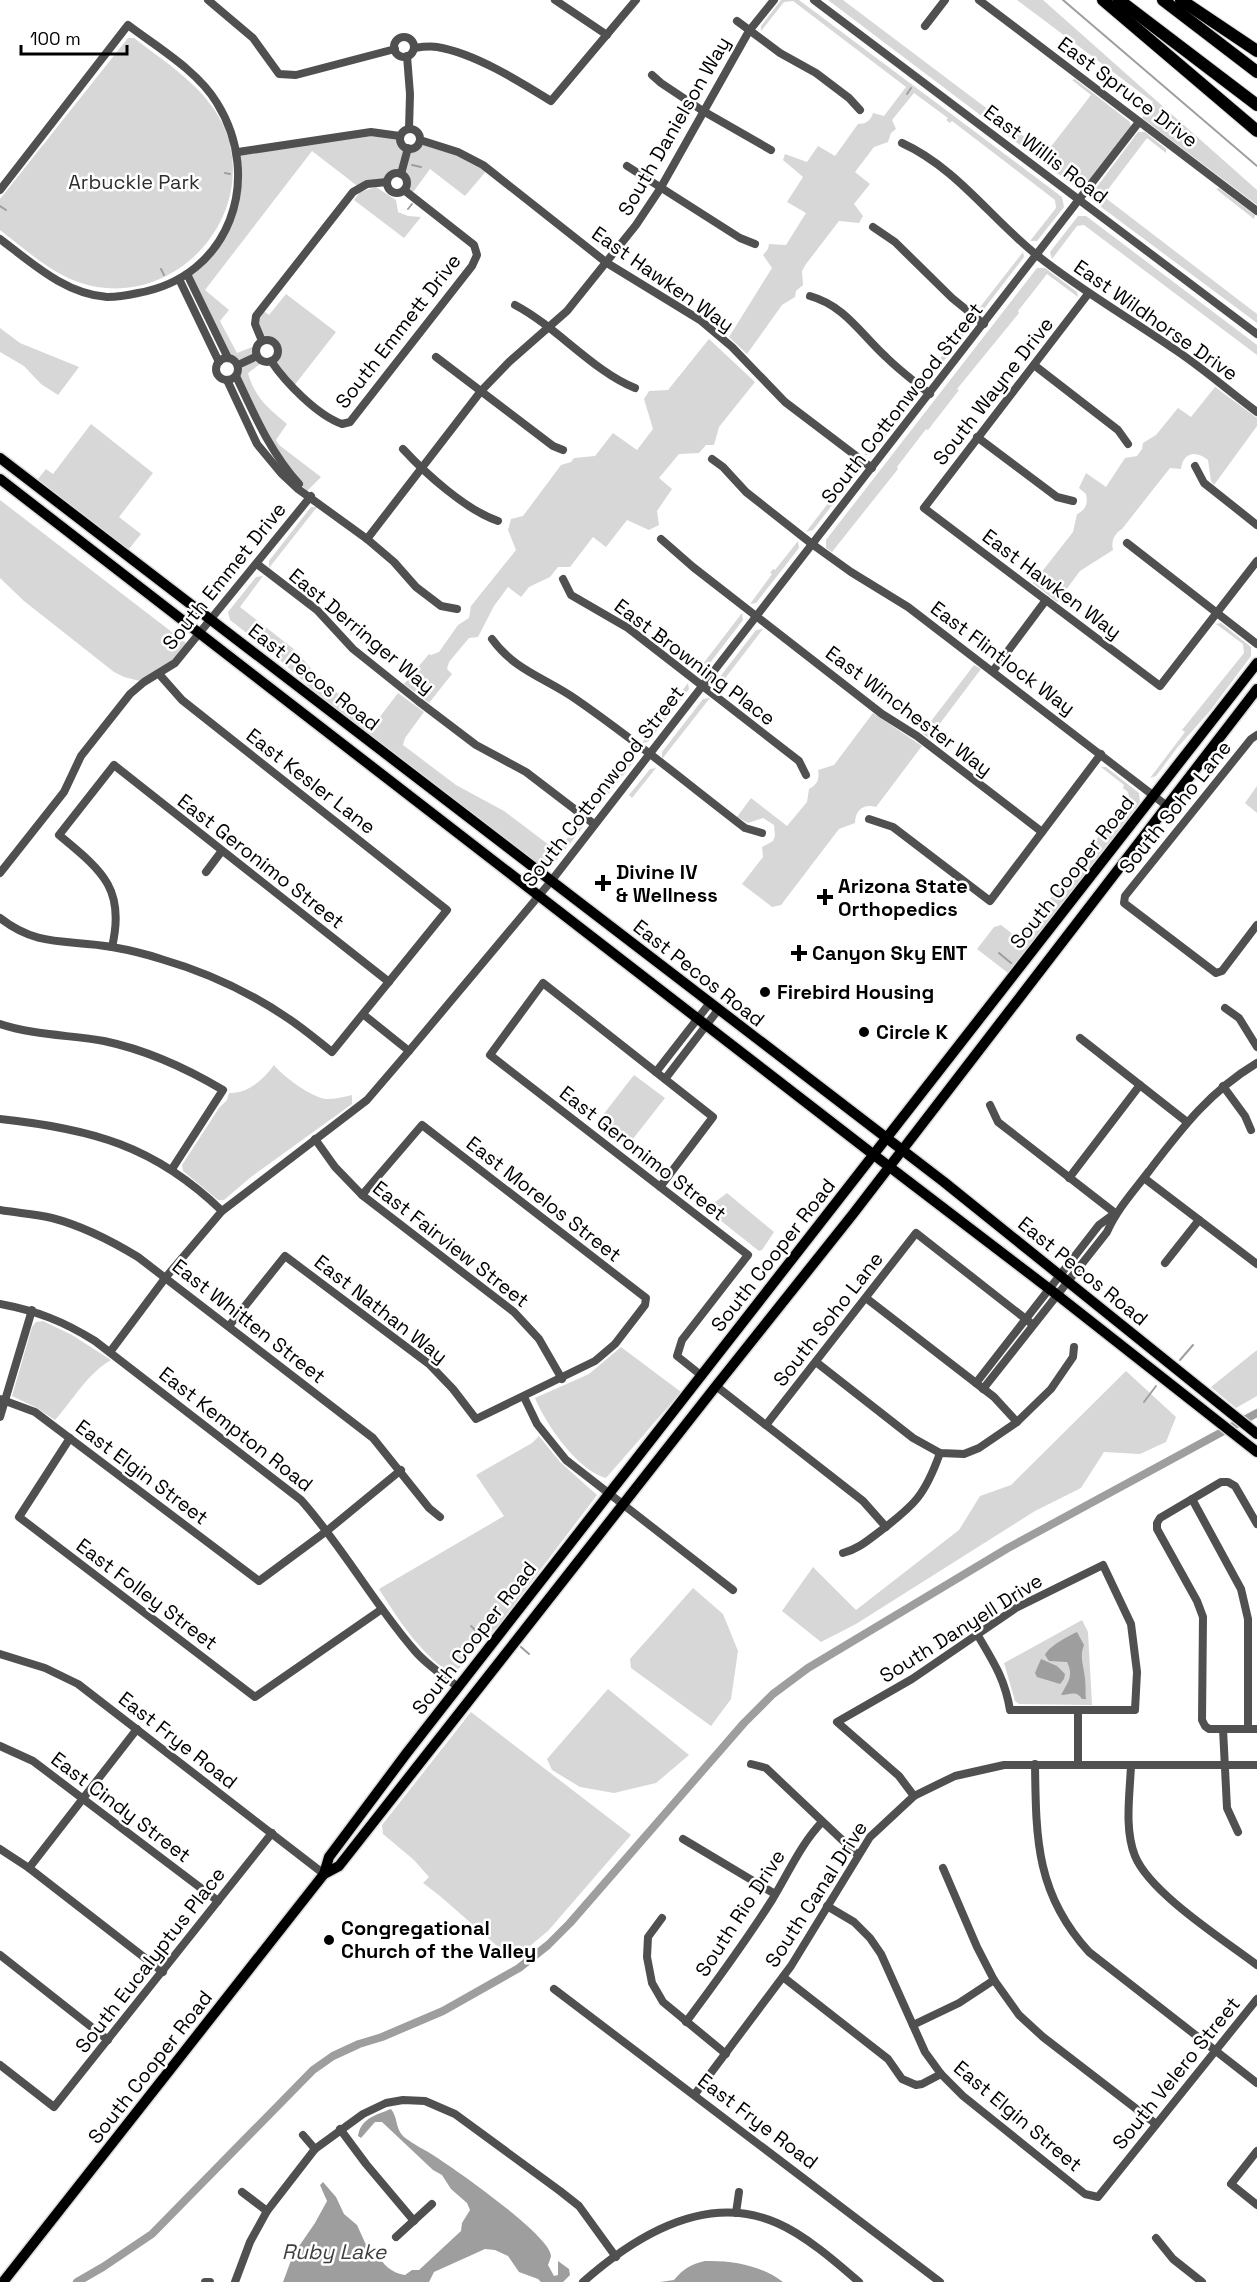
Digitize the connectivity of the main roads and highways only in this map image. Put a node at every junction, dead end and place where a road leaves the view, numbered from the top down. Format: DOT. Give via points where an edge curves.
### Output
graph roads {
  1 [pos="1103,0"];
  2 [pos="1119,0"];
  3 [pos="1163,0"];
  4 [pos="1181,0"];
  5 [pos="1257,51"];
  6 [pos="1257,72"];
  7 [pos="1257,105"];
  8 [pos="1257,132"];
  9 [pos="0,458"];
  10 [pos="0,479"];
  11 [pos="30,482"];
  12 [pos="20,494"];
  13 [pos="1257,663"];
  14 [pos="1257,689"];
  15 [pos="887,1139"];
  16 [pos="903,1150"];
  17 [pos="874,1155"];
  18 [pos="890,1167"];
  19 [pos="1253,1431"];
  20 [pos="1257,1452"];
  21 [pos="458,1687"];
  22 [pos="471,1698"];
  23 [pos="354,1823"];
  24 [pos="366,1831"];
  25 [pos="324,1874"];
  26 [pos="3,2282"];
  1 -- 8 [label="highway"];
  2 -- 7 [label="highway"];
  3 -- 6 [label="highway"];
  4 -- 5 [label="highway"];
  9 -- 11 [label="main road, East Pecos Road"];
  10 -- 12 [label="main road, East Pecos Road"];
  11 -- 12 [label="main road"];
  11 -- 15 [label="main road, East Pecos Road"];
  12 -- 17 [label="main road, East Pecos Road"];
  13 -- 15 [label="main road, South Cooper Road"];
  14 -- 16 [label="main road, South Cooper Road"];
  15 -- 16 [label="main road, East Pecos Road"];
  15 -- 17 [label="main road, South Cooper Road"];
  16 -- 18 [label="main road, South Cooper Road"];
  16 -- 19 [label="main road, East Pecos Road"];
  17 -- 18 [label="main road, East Pecos Road"];
  17 -- 21 [label="main road, South Cooper Road"];
  18 -- 20 [label="main road, East Pecos Road"];
  18 -- 22 [label="main road, South Cooper Road"];
  21 -- 22 [label="main road"];
  21 -- 23 [label="main road, South Cooper Road"];
  22 -- 24 [label="main road, South Cooper Road"];
  23 -- 24 [label="main road"];
  23 -- 25 [label="main road, South Cooper Road" via="329,1857"];
  24 -- 25 [label="main road, South Cooper Road" via="339,1866"];
  25 -- 26 [label="main road, South Cooper Road"];
}
